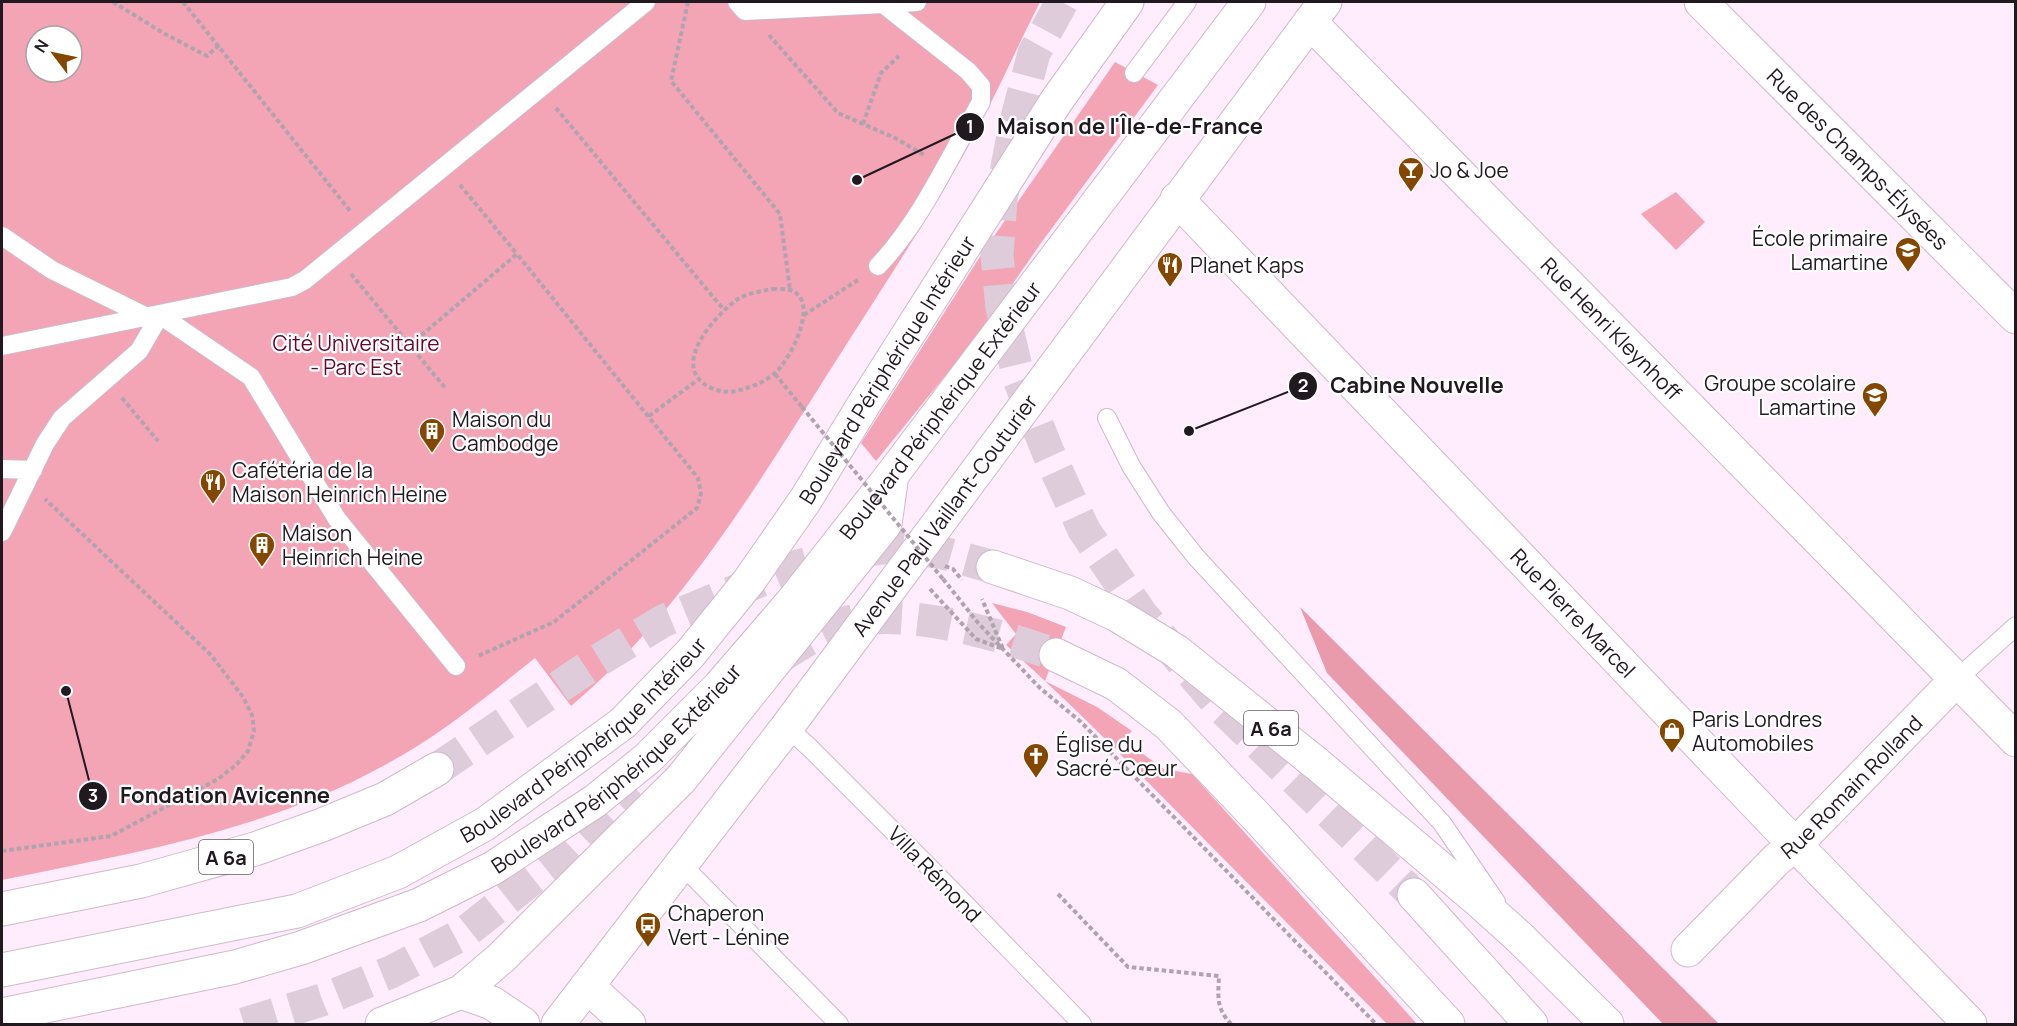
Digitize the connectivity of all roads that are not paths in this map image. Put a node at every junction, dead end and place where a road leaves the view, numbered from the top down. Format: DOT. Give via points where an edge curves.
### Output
graph roads {
  1 [pos="646,2"];
  2 [pos="917,2"];
  3 [pos="1127,2"];
  4 [pos="1187,2"];
  5 [pos="1249,2"];
  6 [pos="1701,2"];
  7 [pos="883,4"];
  8 [pos="741,6"];
  9 [pos="1317,12"];
  10 [pos="1134,73"];
  11 [pos="1177,199"];
  12 [pos="2,236"];
  13 [pos="878,266"];
  14 [pos="2008,296"];
  15 [pos="153,316"];
  16 [pos="2,346"];
  17 [pos="1107,418"];
  18 [pos="2,469"];
  19 [pos="892,475"];
  20 [pos="30,476"];
  21 [pos="2,532"];
  22 [pos="986,579"];
  23 [pos="2016,626"];
  24 [pos="1056,655"];
  25 [pos="456,666"];
  26 [pos="1957,679"];
  27 [pos="787,727"];
  28 [pos="2016,740"];
  29 [pos="437,769"];
  30 [pos="1795,845"];
  31 [pos="681,864"];
  32 [pos="1414,895"];
  33 [pos="2,909"];
  34 [pos="1518,936"];
  35 [pos="1688,950"];
  36 [pos="2,970"];
  37 [pos="587,986"];
  38 [pos="461,992"];
  39 [pos="2,1015"];
  40 [pos="382,1024"];
  41 [pos="523,1024"];
  42 [pos="558,1024"];
  43 [pos="629,1024"];
  44 [pos="839,1024"];
  45 [pos="1082,1024"];
  46 [pos="1448,1024"];
  47 [pos="1531,1024"];
  48 [pos="1607,1024"];
  49 [pos="1970,1024"];
  1 -- 15 [label="lane" via="305,280"];
  2 -- 7 [label="lane"];
  3 -- 36 [label="main road, Boulevard Périphérique Intérieur" via="1057,100 756,572 690,654 623,723 485,824 398,872 297,910"];
  4 -- 10 [label="lane"];
  5 -- 19 [label="main road, Boulevard Périphérique Extérieur"];
  6 -- 14 [label="main road, Rue des Champs-Élysées"];
  7 -- 8 [label="lane"];
  7 -- 13 [label="lane" via="968,71 981,86 981,102 915,218"];
  9 -- 11 [label="main road, Avenue Paul Vaillant-Couturier"];
  9 -- 26 [label="main road, Rue Henri Kleynhoff"];
  11 -- 27 [label="main road, Avenue Paul Vaillant-Couturier"];
  11 -- 30 [label="main road, Rue Pierre Marcel"];
  12 -- 15 [label="lane" via="52,270"];
  15 -- 16 [label="lane"];
  15 -- 20 [label="lane" via="140,351 62,418"];
  15 -- 25 [label="lane" via="251,377 337,519"];
  17 -- 34 [label="lane" via="1161,513 1196,557 1442,823"];
  18 -- 20 [label="lane"];
  19 -- 38 [label="main road" via="885,524 681,779 509,951"];
  19 -- 39 [label="main road, Boulevard Périphérique Extérieur" via="794,601 719,687 648,758 595,801 493,868 419,905 301,948 235,967"];
  20 -- 21 [label="lane"];
  22 -- 34 [label="main road, A 6a" via="1070,593 1118,615 1176,651 1317,764"];
  23 -- 26 [label="lane, Rue Romain Rolland"];
  24 -- 46 [label="main road" via="1116,684 1168,723"];
  26 -- 28 [label="main road, Rue Henri Kleynhoff"];
  26 -- 30 [label="main road, Rue Romain Rolland"];
  27 -- 31 [label="main road, Avenue Paul Vaillant-Couturier"];
  27 -- 45 [label="lane, Villa Rémond"];
  29 -- 33 [label="main road, A 6a" via="385,799 255,849 141,881"];
  30 -- 35 [label="main road, Rue Romain Rolland"];
  30 -- 49 [label="main road, Rue Pierre Marcel"];
  31 -- 37 [label="main road, Avenue Paul Vaillant-Couturier"];
  31 -- 44 [label="lane"];
  32 -- 47 [label="main road"];
  34 -- 48 [label="main road, A 6a"];
  37 -- 42 [label="main road, Avenue Paul Vaillant-Couturier"];
  37 -- 43 [label="main road"];
  38 -- 40 [label="main road"];
  38 -- 41 [label="main road" via="492,1003"];
}
